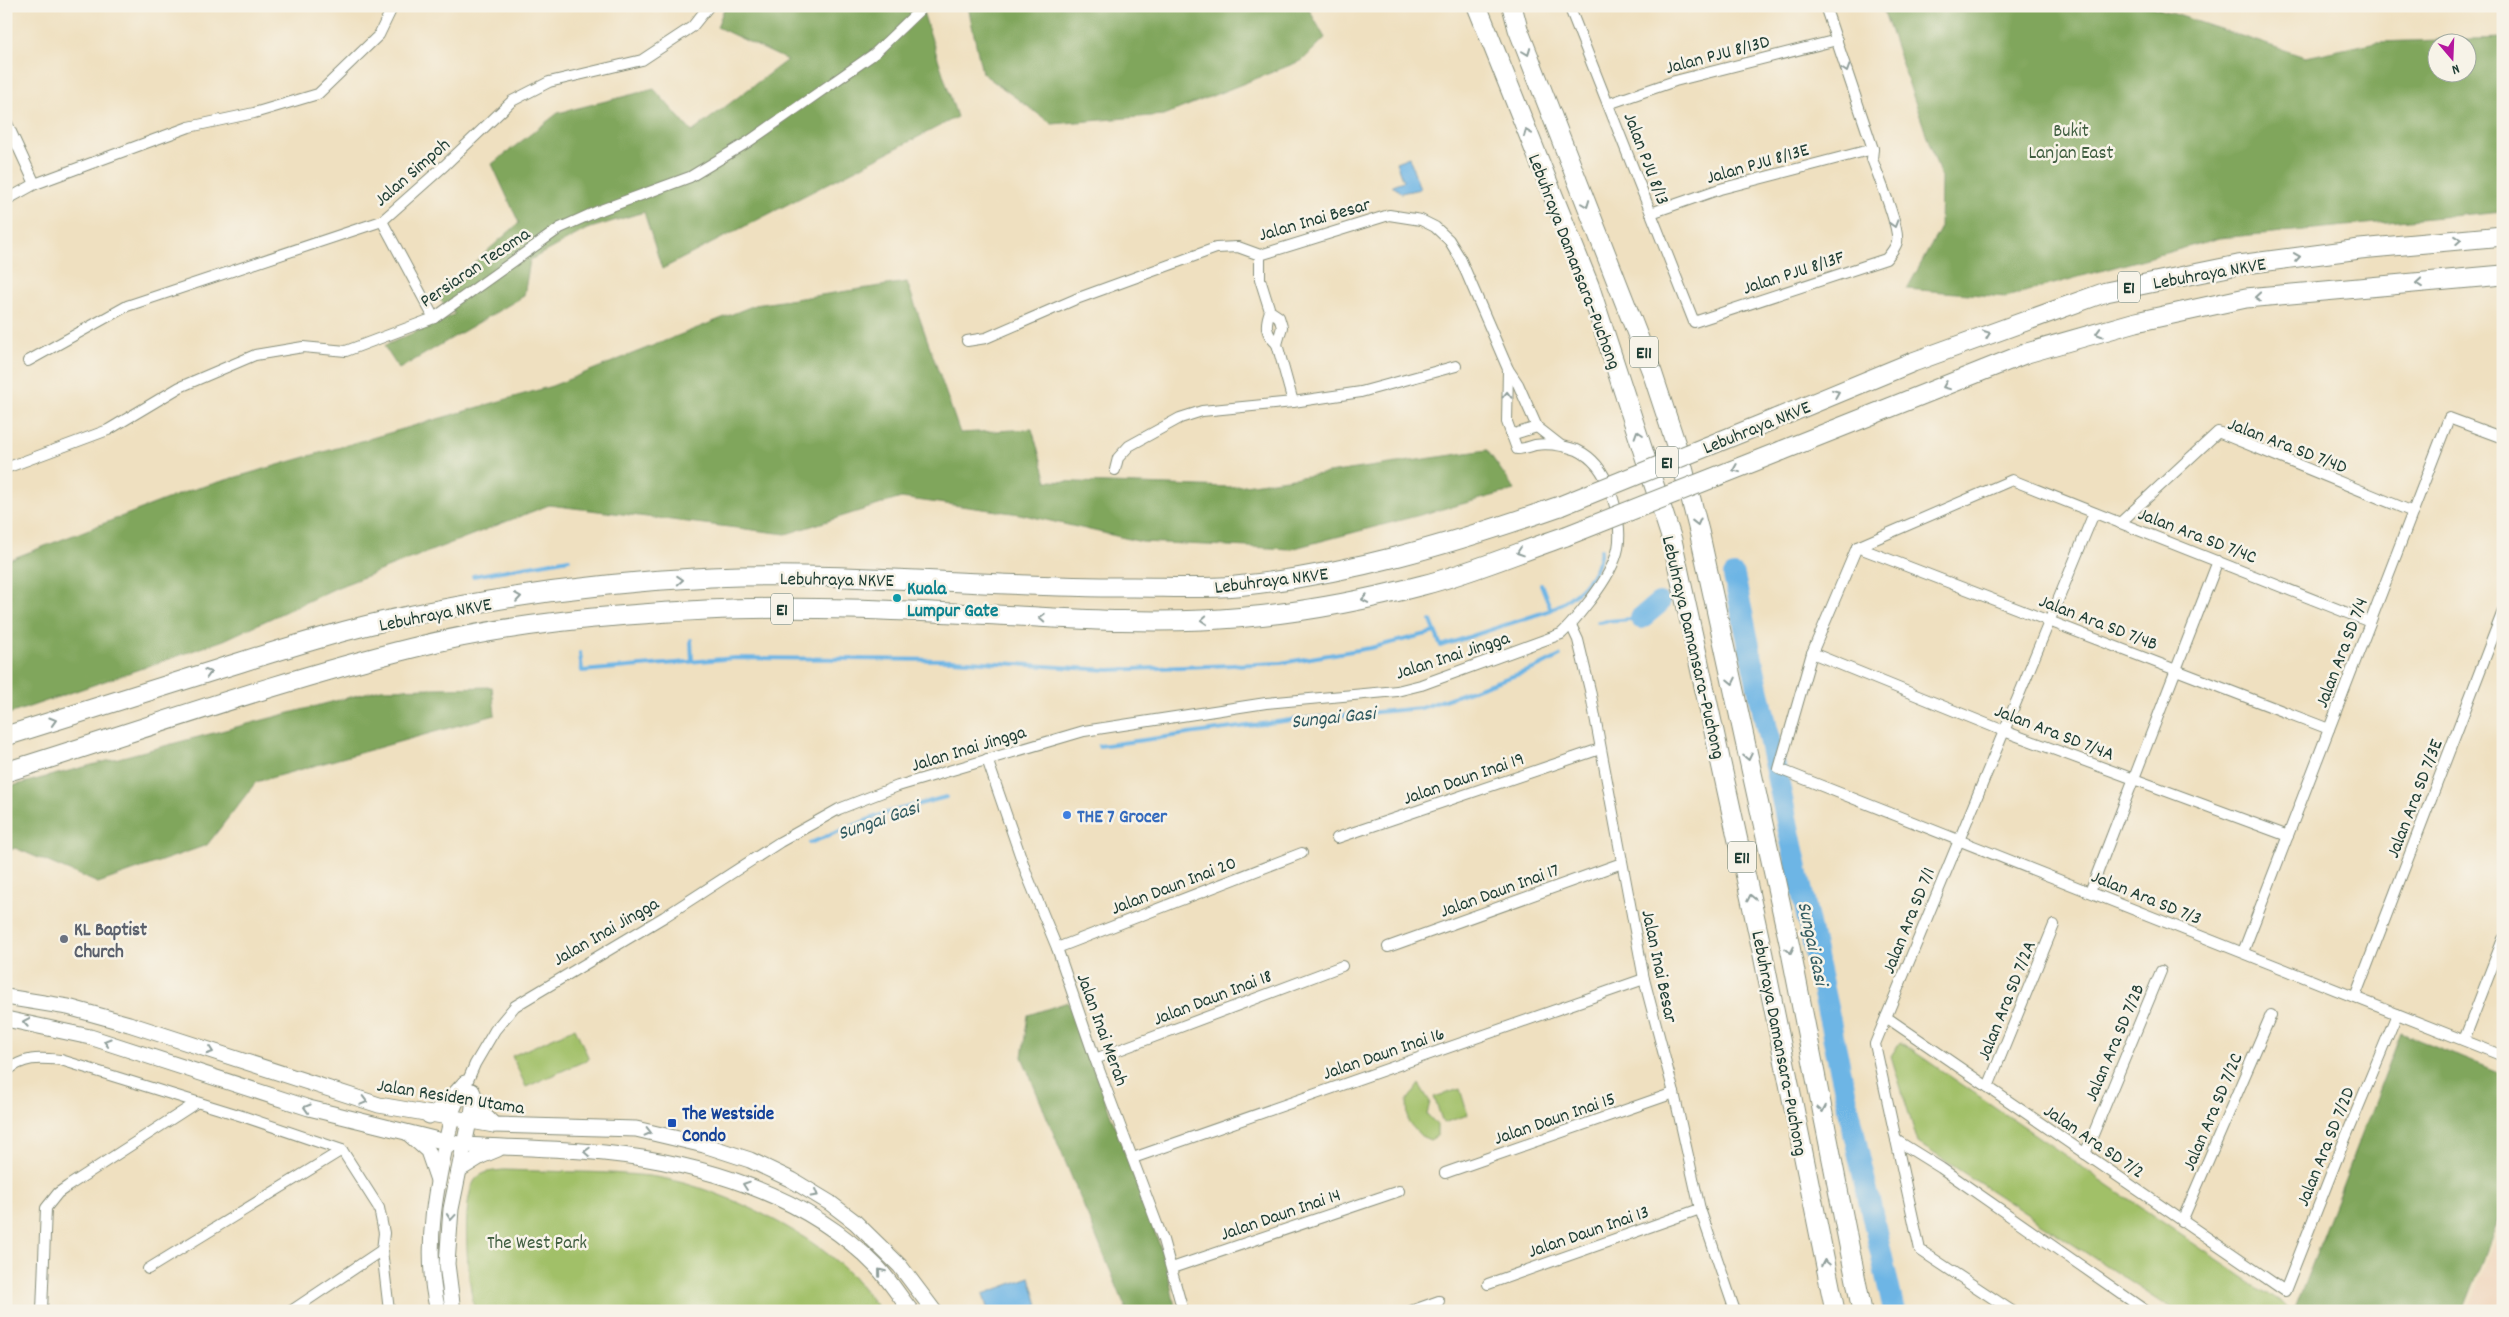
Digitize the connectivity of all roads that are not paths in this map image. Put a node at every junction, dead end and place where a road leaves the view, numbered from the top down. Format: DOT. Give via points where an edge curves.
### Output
graph roads {
  1 [pos="393,6"];
  2 [pos="709,6"];
  3 [pos="924,6"];
  4 [pos="1477,6"];
  5 [pos="1512,6"];
  6 [pos="1569,6"];
  7 [pos="1825,6"];
  8 [pos="1837,40"];
  9 [pos="1608,104"];
  10 [pos="6,121"];
  11 [pos="1873,148"];
  12 [pos="35,184"];
  13 [pos="6,200"];
  14 [pos="1651,213"];
  15 [pos="382,221"];
  16 [pos="2503,236"];
  17 [pos="1260,255"];
  18 [pos="2503,275"];
  19 [pos="1270,311"];
  20 [pos="434,318"];
  21 [pos="1694,322"];
  22 [pos="967,342"];
  23 [pos="1276,344"];
  24 [pos="28,361"];
  25 [pos="1456,366"];
  26 [pos="1508,369"];
  27 [pos="1294,402"];
  28 [pos="1537,427"];
  29 [pos="1511,435"];
  30 [pos="2503,438"];
  31 [pos="1560,446"];
  32 [pos="6,468"];
  33 [pos="1115,470"];
  34 [pos="2094,512"];
  35 [pos="2413,512"];
  36 [pos="2120,523"];
  37 [pos="1856,547"];
  38 [pos="2218,561"];
  39 [pos="2503,611"];
  40 [pos="2050,620"];
  41 [pos="2370,622"];
  42 [pos="1571,625"];
  43 [pos="1812,653"];
  44 [pos="2176,669"];
  45 [pos="2329,729"];
  46 [pos="2004,731"];
  47 [pos="6,736"];
  48 [pos="1600,749"];
  49 [pos="987,759"];
  50 [pos="6,772"];
  51 [pos="2134,779"];
  52 [pos="2288,836"];
  53 [pos="1337,838"];
  54 [pos="1959,840"];
  55 [pos="1302,852"];
  56 [pos="1622,864"];
  57 [pos="2090,892"];
  58 [pos="2054,925"];
  59 [pos="2503,939"];
  60 [pos="1388,947"];
  61 [pos="1057,948"];
  62 [pos="2243,952"];
  63 [pos="1342,966"];
  64 [pos="2162,971"];
  65 [pos="1644,979"];
  66 [pos="6,997"];
  67 [pos="2356,997"];
  68 [pos="2397,1014"];
  69 [pos="2271,1015"];
  70 [pos="1886,1017"];
  71 [pos="6,1018"];
  72 [pos="163,1036"];
  73 [pos="2464,1040"];
  74 [pos="154,1056"];
  75 [pos="2503,1056"];
  76 [pos="1095,1059"];
  77 [pos="6,1072"];
  78 [pos="469,1087"];
  79 [pos="1988,1087"];
  80 [pos="1674,1094"];
  81 [pos="196,1103"];
  82 [pos="429,1116"];
  83 [pos="452,1117"];
  84 [pos="469,1121"];
  85 [pos="494,1125"];
  86 [pos="406,1132"];
  87 [pos="1896,1140"];
  88 [pos="446,1142"];
  89 [pos="464,1145"];
  90 [pos="504,1147"];
  91 [pos="342,1150"];
  92 [pos="2085,1154"];
  93 [pos="1133,1158"];
  94 [pos="460,1169"];
  95 [pos="1445,1173"];
  96 [pos="439,1184"];
  97 [pos="1398,1191"];
  98 [pos="1700,1209"];
  99 [pos="2182,1221"];
  100 [pos="871,1236"];
  101 [pos="382,1250"];
  102 [pos="859,1251"];
  103 [pos="1172,1268"];
  104 [pos="148,1269"];
  105 [pos="1488,1284"];
  106 [pos="2285,1291"];
  107 [pos="1439,1301"];
  108 [pos="42,1311"];
  109 [pos="291,1311"];
  110 [pos="390,1311"];
  111 [pos="438,1311"];
  112 [pos="454,1311"];
  113 [pos="911,1311"];
  114 [pos="934,1311"];
  115 [pos="1183,1311"];
  116 [pos="1412,1311"];
  117 [pos="1735,1311"];
  118 [pos="1835,1311"];
  119 [pos="1862,1311"];
  120 [pos="2012,1311"];
  121 [pos="2146,1311"];
  1 -- 12 [label="street" via="379,35 318,94 189,128"];
  2 -- 15 [label="street, Jalan Simpoh" via="692,27 642,60 549,82 512,102"];
  3 -- 20 [label="street, Persiaran Tecoma" via="874,54 748,142 690,176 560,228"];
  118 -- 4 [label="highway, Lebuhraya Damansara–Puchong / E11, one-way" via="1763,955 1672,540 1589,285"];
  5 -- 119 [label="highway, Lebuhraya Damansara–Puchong / E11, one-way" via="1518,29 1652,372 1681,460 1790,947"];
  6 -- 9 [label="street, Jalan PJU 8/13"];
  7 -- 8 [label="street"];
  8 -- 9 [label="street, Jalan PJU 8/13D" via="1712,71"];
  8 -- 11 [label="street, one-way"];
  9 -- 14 [label="street, Jalan PJU 8/13"];
  10 -- 12 [label="street"];
  11 -- 14 [label="street, Jalan PJU 8/13E" via="1720,189"];
  11 -- 21 [label="street, Jalan PJU 8/13F, one-way" via="1872,159 1894,224 1897,244 1886,259"];
  12 -- 13 [label="street"];
  14 -- 21 [label="street, Jalan PJU 8/13"];
  15 -- 20 [label="street"];
  15 -- 24 [label="street, Jalan Simpoh" via="127,306"];
  47 -- 16 [label="highway, Lebuhraya NKVE / E1, one-way, bridge" via="309,641 400,618 495,600 599,586 711,577 806,576 1098,588 1235,586 1320,575 1386,561 1474,536 1560,506 1922,358 2106,292 2238,265 2360,249"];
  17 -- 19 [label="street" via="1260,279"];
  17 -- 22 [label="street, Jalan Inai Besar" via="1238,247 1216,248 1076,299 986,338"];
  17 -- 26 [label="street, Jalan Inai Besar" via="1389,215 1421,220 1435,227 1460,258"];
  18 -- 50 [label="highway, Lebuhraya NKVE / E1, one-way, bridge" via="2246,298 2136,322 2027,353 1566,536 1441,580 1324,608 1203,620 1122,622 908,611 706,610 498,630 415,647 329,670"];
  19 -- 23 [label="street" via="1267,332"];
  19 -- 23 [label="street" via="1279,317 1282,327"];
  20 -- 32 [label="street, Persiaran Tecoma" via="346,351 304,347 255,356 180,387 108,430"];
  23 -- 27 [label="street"];
  25 -- 27 [label="street" via="1361,392"];
  26 -- 28 [label="street, Jalan Inai Besar"];
  29 -- 26 [label="street, one-way" via="1507,422"];
  27 -- 33 [label="street" via="1202,411 1180,418 1129,446 1118,458"];
  28 -- 29 [label="street"];
  28 -- 31 [label="street"];
  29 -- 31 [label="street" via="1517,449 1537,445"];
  30 -- 35 [label="street, Jalan Ara SD 7/4" via="2449,418"];
  31 -- 42 [label="street" via="1585,454 1606,477 1616,510 1619,537 1614,565"];
  34 -- 36 [label="street, Jalan Ara SD 7/4C"];
  34 -- 37 [label="street, Jalan Ara SD 7/4C" via="2012,480"];
  34 -- 40 [label="street, Jalan Ara SD 7/1"];
  35 -- 36 [label="street, Jalan Ara SD 7/4D" via="2218,432"];
  35 -- 41 [label="street, Jalan Ara SD 7/4"];
  36 -- 38 [label="street, Jalan Ara SD 7/4C"];
  37 -- 40 [label="street, Jalan Ara SD 7/4B"];
  37 -- 43 [label="street"];
  38 -- 41 [label="street, Jalan Ara SD 7/4C"];
  38 -- 44 [label="street"];
  39 -- 67 [label="street, Jalan Ara SD 7/3E"];
  40 -- 44 [label="street, Jalan Ara SD 7/4B"];
  40 -- 46 [label="street, Jalan Ara SD 7/1"];
  41 -- 45 [label="street, Jalan Ara SD 7/4"];
  42 -- 48 [label="street, Jalan Inai Besar" via="1578,640"];
  42 -- 49 [label="street, Jalan Inai Jingga" via="1549,639 1397,691 1266,704 1084,731"];
  43 -- 46 [label="street, Jalan Ara SD 7/4A"];
  43 -- 54 [label="street, Jalan Ara SD 7/3" via="1779,769"];
  44 -- 45 [label="street, Jalan Ara SD 7/4B"];
  44 -- 51 [label="street"];
  45 -- 52 [label="street, Jalan Ara SD 7/4"];
  46 -- 51 [label="street, Jalan Ara SD 7/4A"];
  46 -- 54 [label="street, Jalan Ara SD 7/1"];
  48 -- 53 [label="street, Jalan Daun Inai 19"];
  48 -- 56 [label="street, Jalan Inai Besar"];
  49 -- 61 [label="street, Jalan Inai Merah" via="1027,875"];
  49 -- 78 [label="street, Jalan Inai Jingga" via="898,786 839,809 515,1006 495,1030 475,1064"];
  51 -- 52 [label="street, Jalan Ara SD 7/4A"];
  51 -- 57 [label="street"];
  52 -- 62 [label="street, Jalan Ara SD 7/4"];
  54 -- 57 [label="street, Jalan Ara SD 7/3"];
  54 -- 70 [label="street, Jalan Ara SD 7/1"];
  55 -- 61 [label="street, Jalan Daun Inai 20"];
  56 -- 60 [label="street, Jalan Daun Inai 17"];
  56 -- 65 [label="street, Jalan Inai Besar"];
  57 -- 62 [label="street, Jalan Ara SD 7/3"];
  58 -- 79 [label="street, Jalan Ara SD 7/2A"];
  59 -- 73 [label="street"];
  61 -- 76 [label="street, Jalan Inai Merah"];
  62 -- 67 [label="street, Jalan Ara SD 7/3"];
  63 -- 76 [label="street, Jalan Daun Inai 18"];
  64 -- 92 [label="street, Jalan Ara SD 7/2B"];
  65 -- 80 [label="street, Jalan Inai Besar"];
  65 -- 93 [label="street, Jalan Daun Inai 16"];
  66 -- 72 [label="street, Jalan Residen Utama" via="68,1007"];
  67 -- 68 [label="street, Jalan Ara SD 7/3"];
  68 -- 73 [label="street, Jalan Ara SD 7/3"];
  68 -- 106 [label="street, Jalan Ara SD 7/2D"];
  69 -- 99 [label="street, Jalan Ara SD 7/2C"];
  70 -- 79 [label="street, Jalan Ara SD 7/2"];
  70 -- 87 [label="street, Jalan Ara SD 7/1" via="1875,1044"];
  74 -- 71 [label="street, one-way" via="75,1032"];
  72 -- 74 [label="street"];
  72 -- 82 [label="street, Jalan Residen Utama, one-way" via="359,1100"];
  73 -- 75 [label="street, Jalan Ara SD 7/3"];
  86 -- 74 [label="street, one-way" via="309,1108"];
  76 -- 93 [label="street, Jalan Inai Merah"];
  77 -- 81 [label="street" via="26,1060 61,1060"];
  78 -- 82 [label="street"];
  78 -- 83 [label="street, Jalan Inai Jingga"];
  78 -- 84 [label="street, Jalan Inai Jingga"];
  78 -- 85 [label="street" via="482,1113"];
  79 -- 92 [label="street, Jalan Ara SD 7/2"];
  80 -- 95 [label="street, Jalan Daun Inai 15"];
  80 -- 98 [label="street, Jalan Inai Besar"];
  81 -- 91 [label="street"];
  81 -- 108 [label="street" via="58,1193 46,1208"];
  82 -- 83 [label="street, Jalan Residen Utama"];
  83 -- 84 [label="street, Jalan Residen Utama"];
  83 -- 88 [label="street"];
  84 -- 85 [label="street, Jalan Residen Utama"];
  84 -- 89 [label="street"];
  85 -- 100 [label="street, Jalan Residen Utama, one-way" via="636,1129 704,1145 750,1160 792,1180 830,1203"];
  86 -- 88 [label="street"];
  86 -- 96 [label="street" via="428,1151"];
  87 -- 120 [label="street, Jalan Ara SD 7/1" via="1920,1250"];
  87 -- 121 [label="street"];
  88 -- 89 [label="street"];
  88 -- 96 [label="street"];
  89 -- 90 [label="street"];
  89 -- 94 [label="street"];
  90 -- 94 [label="street"];
  102 -- 90 [label="street, one-way" via="802,1210 750,1187 700,1171 603,1153"];
  91 -- 101 [label="street" via="379,1208 384,1233"];
  91 -- 104 [label="street"];
  92 -- 99 [label="street, Jalan Ara SD 7/2"];
  93 -- 103 [label="street, Jalan Inai Merah"];
  94 -- 112 [label="street, one-way" via="451,1209 447,1264"];
  96 -- 111 [label="street" via="432,1253"];
  97 -- 103 [label="street, Jalan Daun Inai 14"];
  98 -- 105 [label="street, Jalan Daun Inai 13"];
  98 -- 117 [label="street, Jalan Inai Besar"];
  99 -- 106 [label="street, Jalan Ara SD 7/2"];
  100 -- 102 [label="street"];
  100 -- 114 [label="street, Jalan Residen Utama" via="900,1266"];
  101 -- 109 [label="street"];
  101 -- 110 [label="street"];
  113 -- 102 [label="street, one-way" via="876,1266"];
  103 -- 115 [label="street, Jalan Inai Merah"];
  107 -- 116 [label="street"];
}
